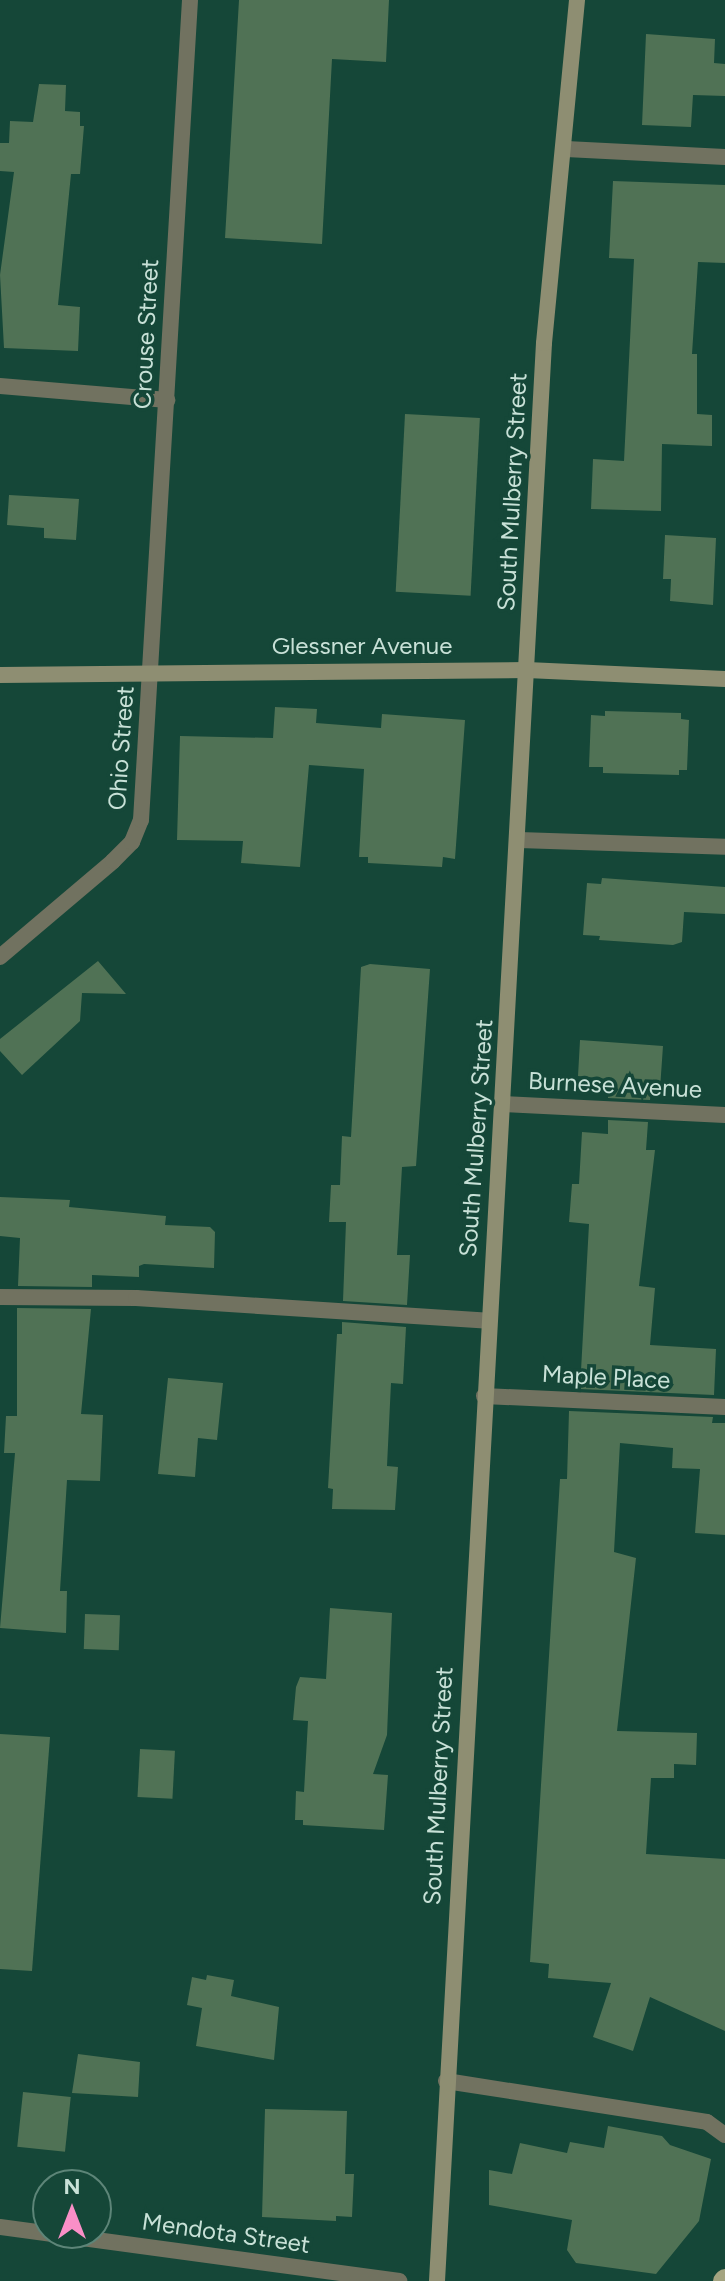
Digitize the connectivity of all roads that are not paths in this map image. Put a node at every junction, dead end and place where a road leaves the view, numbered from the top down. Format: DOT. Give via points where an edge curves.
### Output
graph roads {
  1 [pos="190,0"];
  2 [pos="577,0"];
  3 [pos="566,149"];
  4 [pos="725,157"];
  5 [pos="0,386"];
  6 [pos="167,400"];
  7 [pos="527,670"];
  8 [pos="150,671"];
  9 [pos="0,675"];
  10 [pos="725,679"];
  11 [pos="519,840"];
  12 [pos="725,847"];
  13 [pos="0,957"];
  14 [pos="502,1104"];
  15 [pos="725,1115"];
  16 [pos="0,1297"];
  17 [pos="488,1321"];
  18 [pos="484,1396"];
  19 [pos="725,1407"];
  20 [pos="446,2081"];
  21 [pos="725,2135"];
  22 [pos="0,2227"];
  23 [pos="320,2276"];
  24 [pos="399,2281"];
  25 [pos="437,2281"];
  1 -- 6 [label="street, Crouse Street"];
  2 -- 3 [label="street, South Mulberry Street"];
  3 -- 4 [label="street"];
  3 -- 7 [label="street, South Mulberry Street" via="544,343"];
  5 -- 6 [label="street"];
  6 -- 8 [label="street, Crouse Street"];
  7 -- 8 [label="street, Glessner Avenue"];
  7 -- 10 [label="street, Glessner Avenue"];
  7 -- 11 [label="street, South Mulberry Street"];
  8 -- 9 [label="street, Glessner Avenue"];
  8 -- 13 [label="street, Ohio Street" via="146,782 132,842"];
  11 -- 12 [label="street"];
  11 -- 14 [label="street, South Mulberry Street"];
  14 -- 15 [label="street, Burnese Avenue"];
  14 -- 17 [label="street, South Mulberry Street"];
  16 -- 17 [label="street" via="136,1298"];
  17 -- 18 [label="street, South Mulberry Street"];
  18 -- 19 [label="street, Maple Place"];
  18 -- 20 [label="street, South Mulberry Street"];
  20 -- 21 [label="street" via="707,2122"];
  20 -- 25 [label="street, South Mulberry Street"];
  22 -- 23 [label="street, Mendota Street"];
  23 -- 24 [label="street, Mendota Street"];
}
